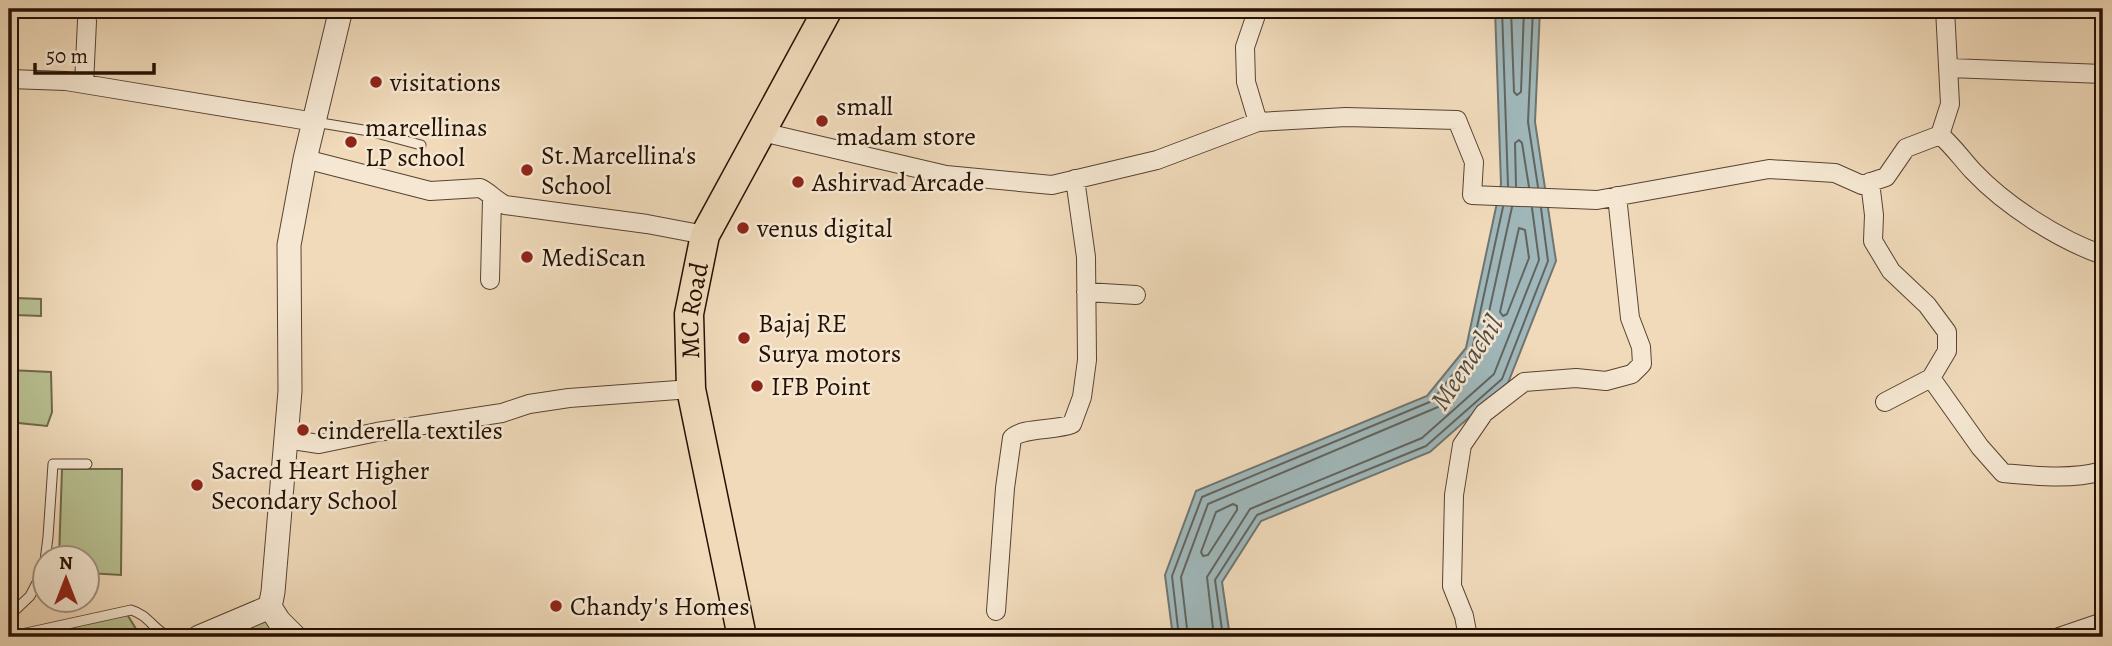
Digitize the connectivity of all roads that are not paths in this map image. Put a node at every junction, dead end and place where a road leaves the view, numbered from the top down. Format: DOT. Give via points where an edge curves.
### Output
graph roads {
  1 [pos="341,9"];
  2 [pos="828,9"];
  3 [pos="1258,9"];
  4 [pos="1945,9"];
  5 [pos="87,21"];
  6 [pos="1950,68"];
  7 [pos="2103,74"];
  8 [pos="9,79"];
  9 [pos="84,84"];
  10 [pos="315,122"];
  11 [pos="1258,122"];
  12 [pos="761,132"];
  13 [pos="1940,135"];
  14 [pos="421,145"];
  15 [pos="305,159"];
  16 [pos="1075,179"];
  17 [pos="1870,182"];
  18 [pos="1617,196"];
  19 [pos="492,198"];
  20 [pos="705,234"];
  21 [pos="2103,255"];
  22 [pos="490,280"];
  23 [pos="1086,292"];
  24 [pos="1136,295"];
  25 [pos="1931,379"];
  26 [pos="691,389"];
  27 [pos="1885,402"];
  28 [pos="286,439"];
  29 [pos="87,464"];
  30 [pos="2103,471"];
  31 [pos="270,607"];
  32 [pos="996,611"];
  33 [pos="9,616"];
  34 [pos="2103,622"];
  35 [pos="16,636"];
  36 [pos="164,637"];
  37 [pos="176,637"];
  38 [pos="199,637"];
  39 [pos="295,637"];
  40 [pos="743,637"];
  41 [pos="1468,637"];
  42 [pos="2059,637"];
  1 -- 10 [label="street"];
  2 -- 12 [label="main road, MC Road"];
  3 -- 11 [label="street" via="1245,47 1246,82"];
  4 -- 6 [label="street"];
  5 -- 9 [label="street"];
  6 -- 7 [label="street"];
  6 -- 13 [label="street" via="1950,104"];
  8 -- 9 [label="street"];
  9 -- 10 [label="street"];
  10 -- 14 [label="lane"];
  10 -- 15 [label="street"];
  11 -- 16 [label="street" via="1157,160"];
  11 -- 18 [label="street" via="1346,117 1457,120 1474,162 1472,195 1597,200"];
  12 -- 16 [label="street" via="946,175 1052,185"];
  12 -- 20 [label="main road, MC Road"];
  13 -- 17 [label="street" via="1906,148 1886,177"];
  13 -- 21 [label="street" via="2007,199 2050,230"];
  15 -- 19 [label="street" via="430,191 480,188"];
  15 -- 28 [label="street" via="289,245"];
  16 -- 23 [label="street"];
  17 -- 18 [label="street" via="1862,185 1835,173 1769,169"];
  17 -- 25 [label="street" via="1873,241 1891,271 1927,305 1947,332 1947,351"];
  18 -- 41 [label="street" via="1630,317 1642,364 1632,374 1606,381 1524,382 1484,413 1462,445 1454,495 1452,586"];
  19 -- 20 [label="street" via="505,205"];
  19 -- 22 [label="street"];
  20 -- 26 [label="main road, MC Road" via="689,314"];
  23 -- 24 [label="street"];
  23 -- 32 [label="street" via="1087,360 1078,415 1062,428 1024,431 1012,438"];
  25 -- 27 [label="street"];
  25 -- 30 [label="street" via="2004,472 2049,477"];
  26 -- 28 [label="street" via="542,402 318,444"];
  26 -- 40 [label="main road, MC Road"];
  28 -- 31 [label="street"];
  29 -- 33 [label="lane" via="53,464 44,569 30,596"];
  31 -- 38 [label="street"];
  31 -- 39 [label="street"];
  33 -- 35 [label="lane"];
  34 -- 42 [label="street"];
  35 -- 36 [label="lane" via="131,610 142,614"];
  36 -- 37 [label="lane"];
}
